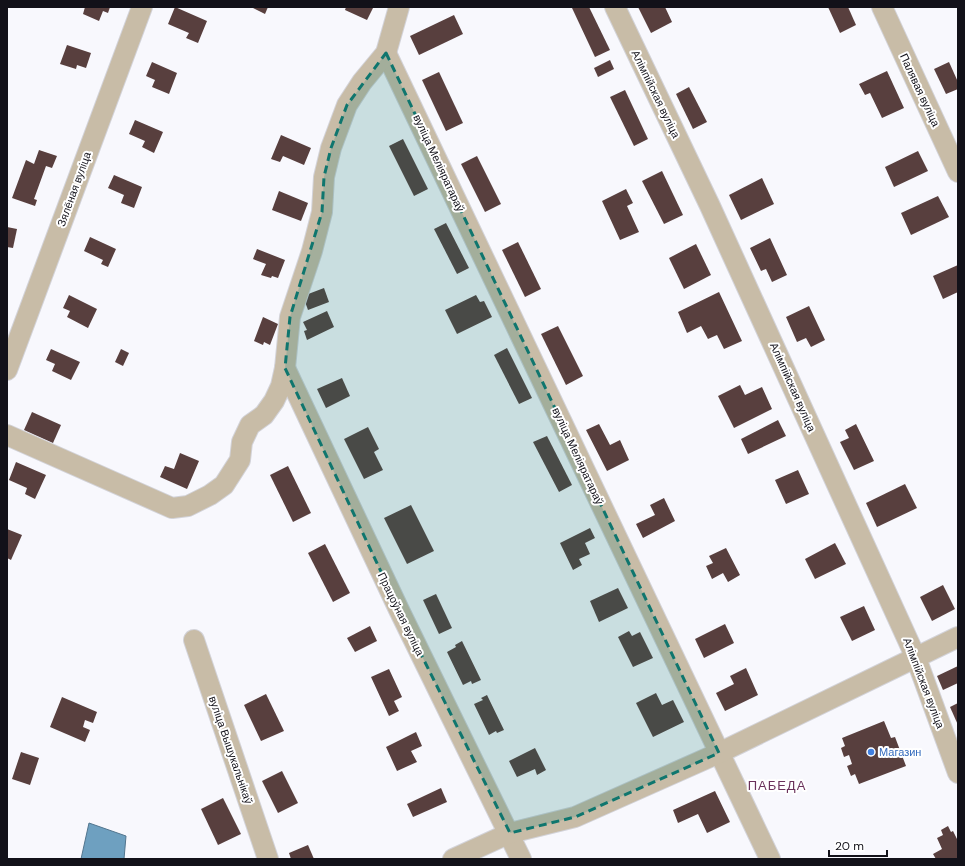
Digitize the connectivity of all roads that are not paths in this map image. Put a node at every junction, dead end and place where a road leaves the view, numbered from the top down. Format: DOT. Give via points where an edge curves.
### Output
graph roads {
  1 [pos="142,7"];
  2 [pos="399,7"];
  3 [pos="615,7"];
  4 [pos="882,7"];
  5 [pos="386,53"];
  6 [pos="958,172"];
  7 [pos="285,368"];
  8 [pos="7,370"];
  9 [pos="7,435"];
  10 [pos="958,637"];
  11 [pos="194,640"];
  12 [pos="916,658"];
  13 [pos="719,753"];
  14 [pos="958,773"];
  15 [pos="510,833"];
  16 [pos="268,859"];
  17 [pos="453,859"];
  18 [pos="522,859"];
  19 [pos="770,859"];
  1 -- 8 [label="street, Зялёная вуліца"];
  2 -- 5 [label="street"];
  3 -- 12 [label="street, Алімпійская вуліца" via="710,206"];
  4 -- 6 [label="street, Палявая вуліца"];
  5 -- 7 [label="street" via="347,105 330,148 324,176 322,212 290,317"];
  5 -- 13 [label="street, вуліца Меліяратараў"];
  7 -- 9 [label="street" via="274,401 264,415 250,425 242,442 240,460 224,485 188,506 172,508"];
  7 -- 15 [label="street, Працоўная вуліца" via="400,612"];
  10 -- 12 [label="street"];
  11 -- 16 [label="street, вуліца Вышукальнікаў"];
  12 -- 13 [label="street"];
  12 -- 14 [label="street, Алімпійская вуліца"];
  13 -- 15 [label="street" via="575,817"];
  13 -- 19 [label="street, вуліца Меліяратараў"];
  15 -- 17 [label="street"];
  15 -- 18 [label="street, Працоўная вуліца"];
}
